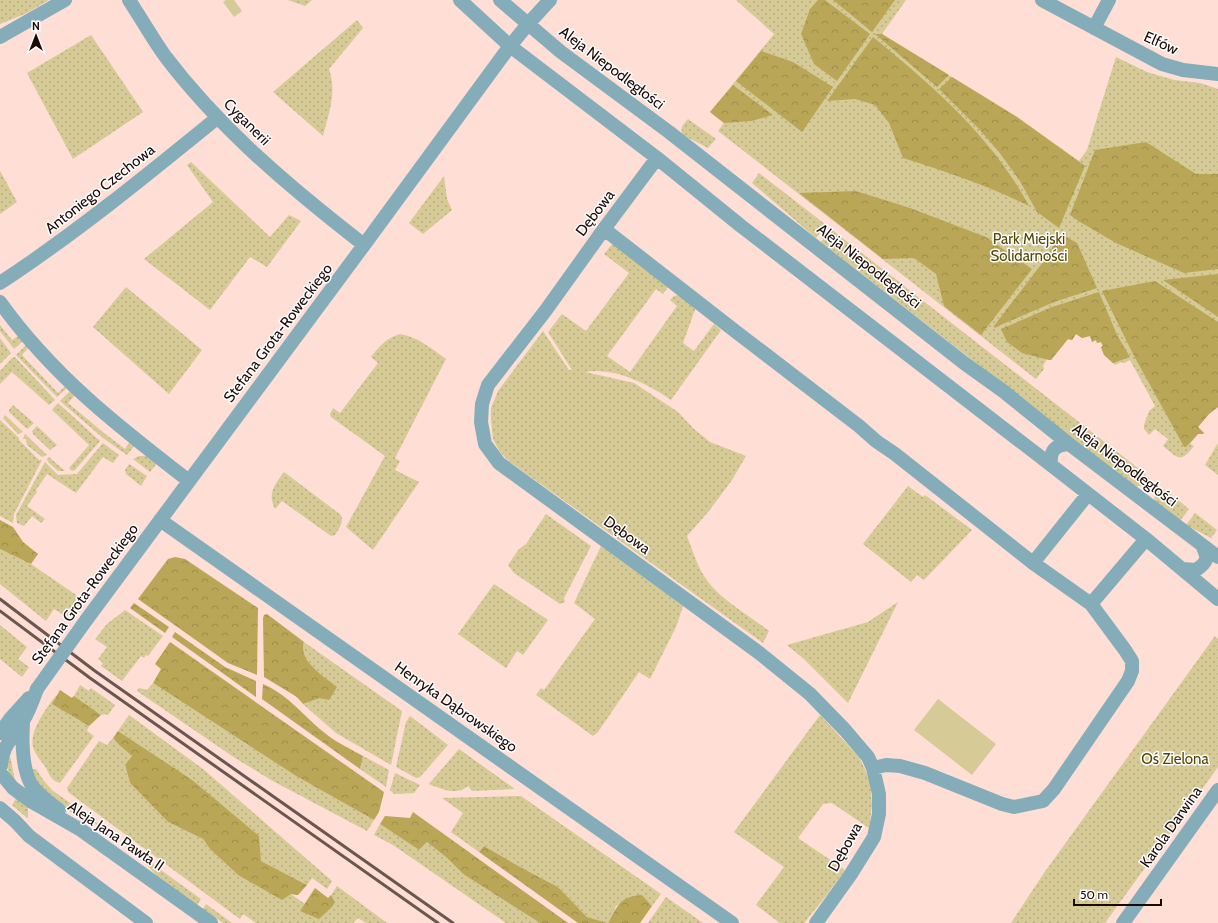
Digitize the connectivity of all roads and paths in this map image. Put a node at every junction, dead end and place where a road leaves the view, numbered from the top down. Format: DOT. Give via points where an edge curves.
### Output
graph roads {
  1 [pos="65,0"];
  2 [pos="129,0"];
  3 [pos="460,0"];
  4 [pos="500,0"];
  5 [pos="550,0"];
  6 [pos="1042,0"];
  7 [pos="1109,0"];
  8 [pos="528,24"];
  9 [pos="1094,28"];
  10 [pos="0,37"];
  11 [pos="510,46"];
  12 [pos="1218,74"];
  13 [pos="217,118"];
  14 [pos="657,158"];
  15 [pos="604,229"];
  16 [pos="364,245"];
  17 [pos="0,283"];
  18 [pos="0,302"];
  19 [pos="1069,444"];
  20 [pos="1051,465"];
  21 [pos="189,481"];
  22 [pos="1088,494"];
  23 [pos="160,520"];
  24 [pos="1146,539"];
  25 [pos="1202,545"];
  26 [pos="1218,557"];
  27 [pos="1034,563"];
  28 [pos="1182,569"];
  29 [pos="1218,599"];
  30 [pos="1091,604"];
  31 [pos="11,722"];
  32 [pos="0,733"];
  33 [pos="873,768"];
  34 [pos="1,773"];
  35 [pos="1218,790"];
  36 [pos="0,808"];
  37 [pos="0,820"];
  38 [pos="81,830"];
  39 [pos="29,836"];
  40 [pos="146,923"];
  41 [pos="211,923"];
  42 [pos="732,923"];
  43 [pos="816,923"];
  44 [pos="1123,923"];
  1 -- 10 [label="street"];
  2 -- 13 [label="street, Cyganerii" via="165,55"];
  3 -- 11 [label="street"];
  4 -- 8 [label="street, Aleja Niepodległości"];
  5 -- 8 [label="street, Stefana Grota-Roweckiego"];
  6 -- 9 [label="street, Elfów"];
  7 -- 9 [label="street"];
  8 -- 11 [label="street, Stefana Grota-Roweckiego"];
  8 -- 19 [label="street, Aleja Niepodległości"];
  9 -- 12 [label="street, Elfów" via="1162,64 1183,70"];
  11 -- 14 [label="street"];
  11 -- 16 [label="street, Stefana Grota-Roweckiego"];
  13 -- 16 [label="street, Cyganerii" via="258,158"];
  13 -- 17 [label="street, Antoniego Czechowa" via="99,212"];
  14 -- 15 [label="street, Dębowa"];
  14 -- 20 [label="street" via="741,226"];
  15 -- 27 [label="street"];
  15 -- 33 [label="street, Dębowa" via="488,385 482,404 481,422 485,444 499,463 758,652 810,694 850,735 868,757"];
  16 -- 21 [label="street, Stefana Grota-Roweckiego"];
  18 -- 21 [label="street" via="44,356 85,398"];
  19 -- 20 [label="street" via="1058,445 1053,450 1050,456"];
  19 -- 25 [label="street, Aleja Niepodległości"];
  20 -- 22 [label="street"];
  21 -- 23 [label="street, Stefana Grota-Roweckiego"];
  22 -- 24 [label="street"];
  22 -- 27 [label="street"];
  23 -- 31 [label="street, Stefana Grota-Roweckiego, bridge" via="38,689"];
  23 -- 42 [label="street, Henryka Dąbrowskiego"];
  24 -- 28 [label="street"];
  24 -- 30 [label="street"];
  25 -- 26 [label="street, Aleja Niepodległości"];
  25 -- 28 [label="street" via="1206,561 1196,570"];
  27 -- 30 [label="street"];
  28 -- 29 [label="street"];
  30 -- 33 [label="street" via="1132,661 1132,671 1128,682 1043,801 1008,806 925,773 900,766 886,765"];
  31 -- 32 [label="street, Stefana Grota-Roweckiego"];
  31 -- 34 [label="street, Stefana Grota-Roweckiego" via="2,754"];
  31 -- 38 [label="street" via="22,739 32,785"];
  33 -- 43 [label="street, Dębowa" via="879,794 879,814 874,837"];
  34 -- 38 [label="street, Aleja Jana Pawła II" via="13,788 32,802"];
  35 -- 44 [label="street, Karola Darwina"];
  36 -- 39 [label="street"];
  37 -- 39 [label="street"];
  38 -- 41 [label="street, Aleja Jana Pawła II"];
  39 -- 40 [label="street"];
}
